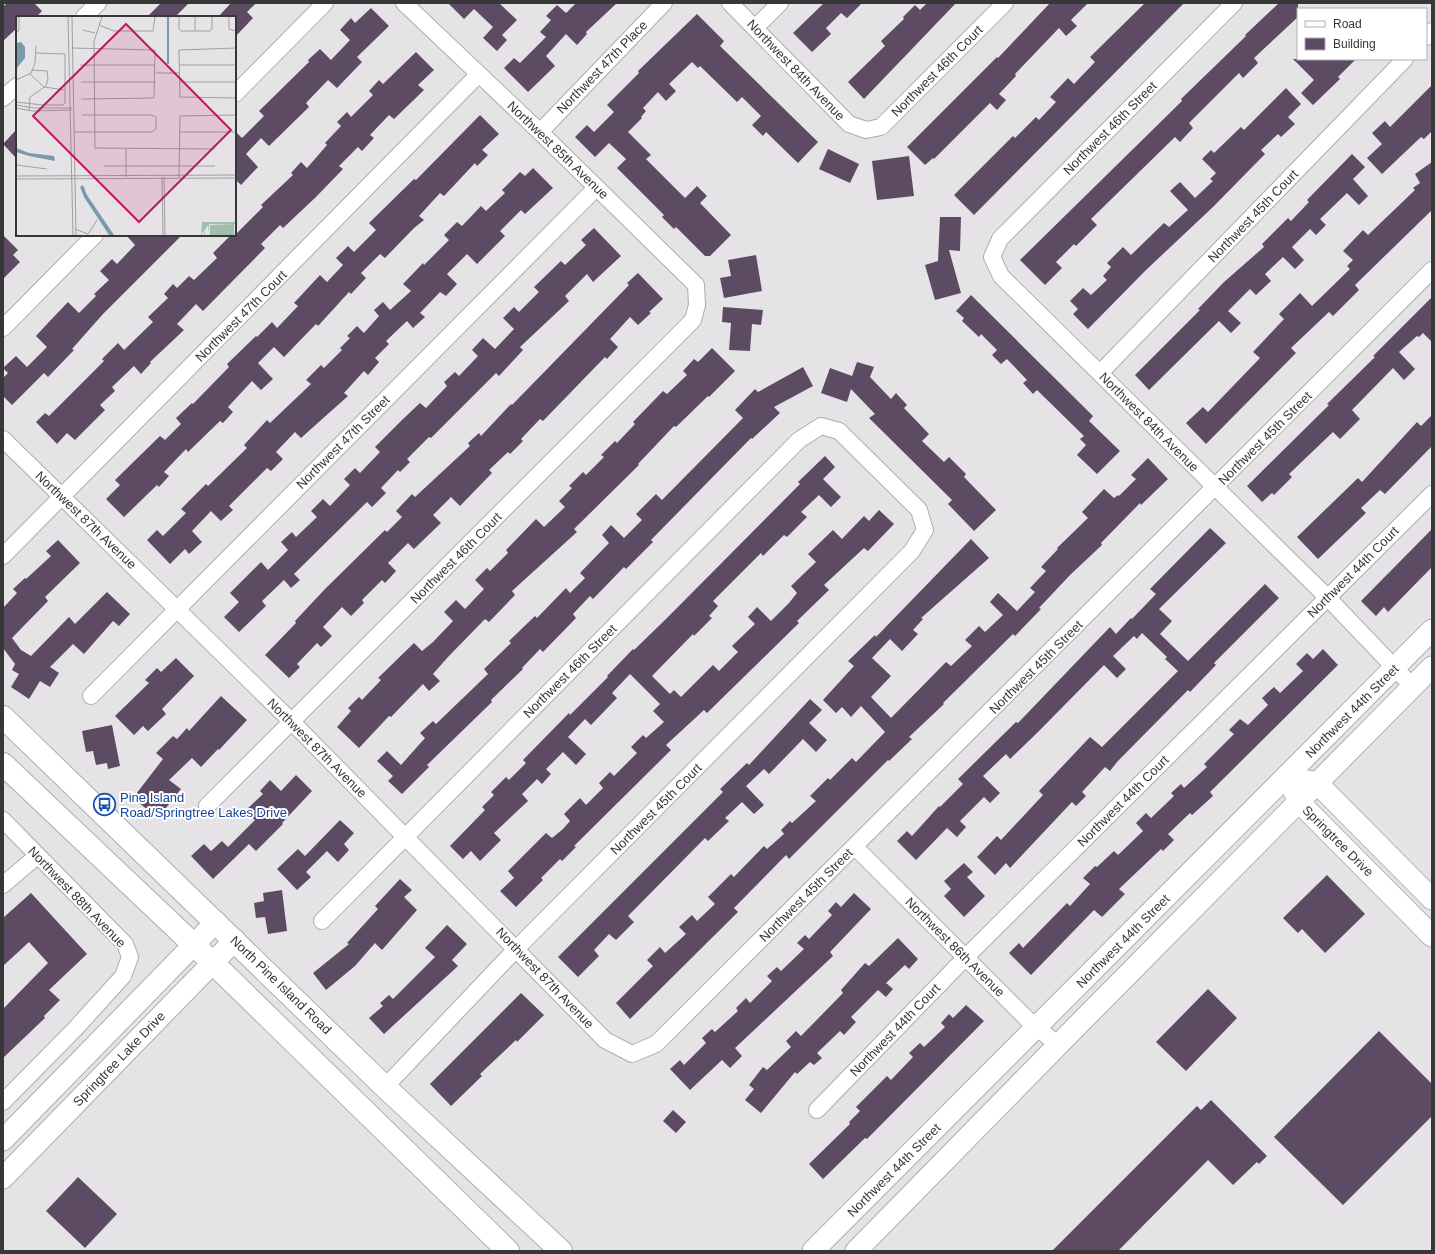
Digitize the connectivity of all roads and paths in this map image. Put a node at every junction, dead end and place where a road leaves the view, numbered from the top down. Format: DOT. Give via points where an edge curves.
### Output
graph roads {
  1 [pos="98,3"];
  2 [pos="325,3"];
  3 [pos="404,3"];
  4 [pos="664,3"];
  5 [pos="730,3"];
  6 [pos="780,3"];
  7 [pos="1005,3"];
  8 [pos="1234,3"];
  9 [pos="85,16"];
  10 [pos="755,28"];
  11 [pos="1404,60"];
  12 [pos="478,74"];
  13 [pos="16,87"];
  14 [pos="236,93"];
  15 [pos="3,98"];
  16 [pos="866,130"];
  17 [pos="540,132"];
  18 [pos="596,188"];
  19 [pos="94,236"];
  20 [pos="992,257"];
  21 [pos="1432,270"];
  22 [pos="697,305"];
  23 [pos="3,328"];
  24 [pos="1100,373"];
  25 [pos="3,439"];
  26 [pos="1216,487"];
  27 [pos="1432,494"];
  28 [pos="62,496"];
  29 [pos="924,530"];
  30 [pos="3,556"];
  31 [pos="1328,598"];
  32 [pos="177,609"];
  33 [pos="1432,630"];
  34 [pos="1395,668"];
  35 [pos="1432,668"];
  36 [pos="1413,687"];
  37 [pos="91,696"];
  38 [pos="3,718"];
  39 [pos="292,722"];
  40 [pos="3,764"];
  41 [pos="1287,776"];
  42 [pos="1317,783"];
  43 [pos="1299,802"];
  44 [pos="207,806"];
  45 [pos="3,820"];
  46 [pos="406,838"];
  47 [pos="855,847"];
  48 [pos="37,856"];
  49 [pos="3,885"];
  50 [pos="1432,899"];
  51 [pos="322,920"];
  52 [pos="216,922"];
  53 [pos="1432,936"];
  54 [pos="235,940"];
  55 [pos="193,944"];
  56 [pos="517,948"];
  57 [pos="965,958"];
  58 [pos="213,964"];
  59 [pos="1037,1028"];
  60 [pos="1058,1045"];
  61 [pos="632,1054"];
  62 [pos="385,1087"];
  63 [pos="3,1102"];
  64 [pos="356,1104"];
  65 [pos="817,1110"];
  66 [pos="3,1140"];
  67 [pos="3,1178"];
  68 [pos="507,1201"];
  69 [pos="508,1251"];
  70 [pos="561,1251"];
  71 [pos="813,1251"];
  72 [pos="856,1251"];
  1 -- 9 [label="street"];
  2 -- 14 [label="street"];
  3 -- 12 [label="street, Northwest 85th Avenue"];
  4 -- 17 [label="street, Northwest 47th Place"];
  5 -- 10 [label="street, Northwest 84th Avenue"];
  6 -- 10 [label="street"];
  7 -- 16 [label="street, Northwest 46th Court" via="881,127"];
  8 -- 20 [label="street, Northwest 46th Street" via="1000,239"];
  10 -- 16 [label="street, Northwest 84th Avenue" via="849,124"];
  11 -- 24 [label="street, Northwest 45th Court"];
  12 -- 17 [label="street, Northwest 85th Avenue"];
  12 -- 28 [label="street, Northwest 47th Court"];
  13 -- 15 [label="street"];
  17 -- 18 [label="street, Northwest 85th Avenue"];
  18 -- 22 [label="street, Northwest 85th Avenue" via="696,285"];
  18 -- 32 [label="street, Northwest 47th Street"];
  19 -- 23 [label="street"];
  20 -- 24 [label="street, Northwest 84th Avenue" via="1001,276"];
  21 -- 26 [label="street, Northwest 45th Street"];
  22 -- 39 [label="street, Northwest 46th Court" via="693,320"];
  24 -- 26 [label="street, Northwest 84th Avenue"];
  25 -- 28 [label="street, Northwest 87th Avenue"];
  26 -- 31 [label="street, Northwest 84th Avenue"];
  26 -- 47 [label="street, Northwest 45th Street"];
  27 -- 31 [label="street, Northwest 44th Court"];
  28 -- 30 [label="street, Northwest 47th Court"];
  28 -- 32 [label="street, Northwest 87th Avenue"];
  29 -- 46 [label="street, Northwest 46th Street" via="919,510 839,431 821,426 799,440"];
  29 -- 56 [label="street, Northwest 45th Court" via="912,551"];
  31 -- 34 [label="street, Northwest 84th Avenue"];
  31 -- 57 [label="street, Northwest 44th Court"];
  32 -- 37 [label="street, Northwest 47th Street"];
  32 -- 39 [label="street, Northwest 87th Avenue"];
  33 -- 34 [label="street, Northwest 44th Street"];
  34 -- 36 [label="street, Northwest 84th Avenue"];
  34 -- 41 [label="street, Northwest 44th Street"];
  35 -- 36 [label="street, Northwest 44th Street"];
  36 -- 42 [label="street, Northwest 44th Street"];
  38 -- 52 [label="main road, North Pine Island Road"];
  39 -- 44 [label="street, Northwest 46th Court"];
  39 -- 46 [label="street, Northwest 87th Avenue"];
  40 -- 55 [label="main road"];
  41 -- 42 [label="street"];
  41 -- 43 [label="street, Springtree Drive"];
  41 -- 59 [label="street, Northwest 44th Street"];
  42 -- 43 [label="street, Northwest 44th Street"];
  42 -- 50 [label="street, Springtree Drive"];
  43 -- 53 [label="street, Springtree Drive"];
  43 -- 60 [label="street, Northwest 44th Street"];
  45 -- 48 [label="street, Northwest 88th Avenue"];
  46 -- 51 [label="street, Northwest 46th Street"];
  46 -- 56 [label="street, Northwest 87th Avenue"];
  47 -- 57 [label="street, Northwest 86th Avenue"];
  47 -- 61 [label="street, Northwest 45th Street" via="656,1044"];
  48 -- 49 [label="street"];
  48 -- 63 [label="street, Northwest 88th Avenue" via="125,944 130,956 124,976"];
  52 -- 54 [label="main road, North Pine Island Road"];
  52 -- 55 [label="street, Springtree Lake Drive"];
  54 -- 58 [label="street, Springtree Lake Drive"];
  54 -- 62 [label="main road, North Pine Island Road"];
  55 -- 58 [label="main road"];
  55 -- 66 [label="street, Springtree Lake Drive"];
  56 -- 61 [label="street, Northwest 87th Avenue" via="606,1040"];
  56 -- 62 [label="street, Northwest 45th Court"];
  57 -- 59 [label="street, Northwest 86th Avenue"];
  57 -- 65 [label="street, Northwest 44th Court"];
  58 -- 64 [label="main road"];
  58 -- 67 [label="street, Springtree Lake Drive"];
  59 -- 60 [label="street, Northwest 86th Avenue"];
  59 -- 71 [label="street, Northwest 44th Street"];
  60 -- 72 [label="street, Northwest 44th Street"];
  62 -- 68 [label="main road, North Pine Island Road"];
  64 -- 68 [label="main road" via="393,1111 451,1165"];
  64 -- 69 [label="main road"];
  68 -- 70 [label="main road, North Pine Island Road"];
}
